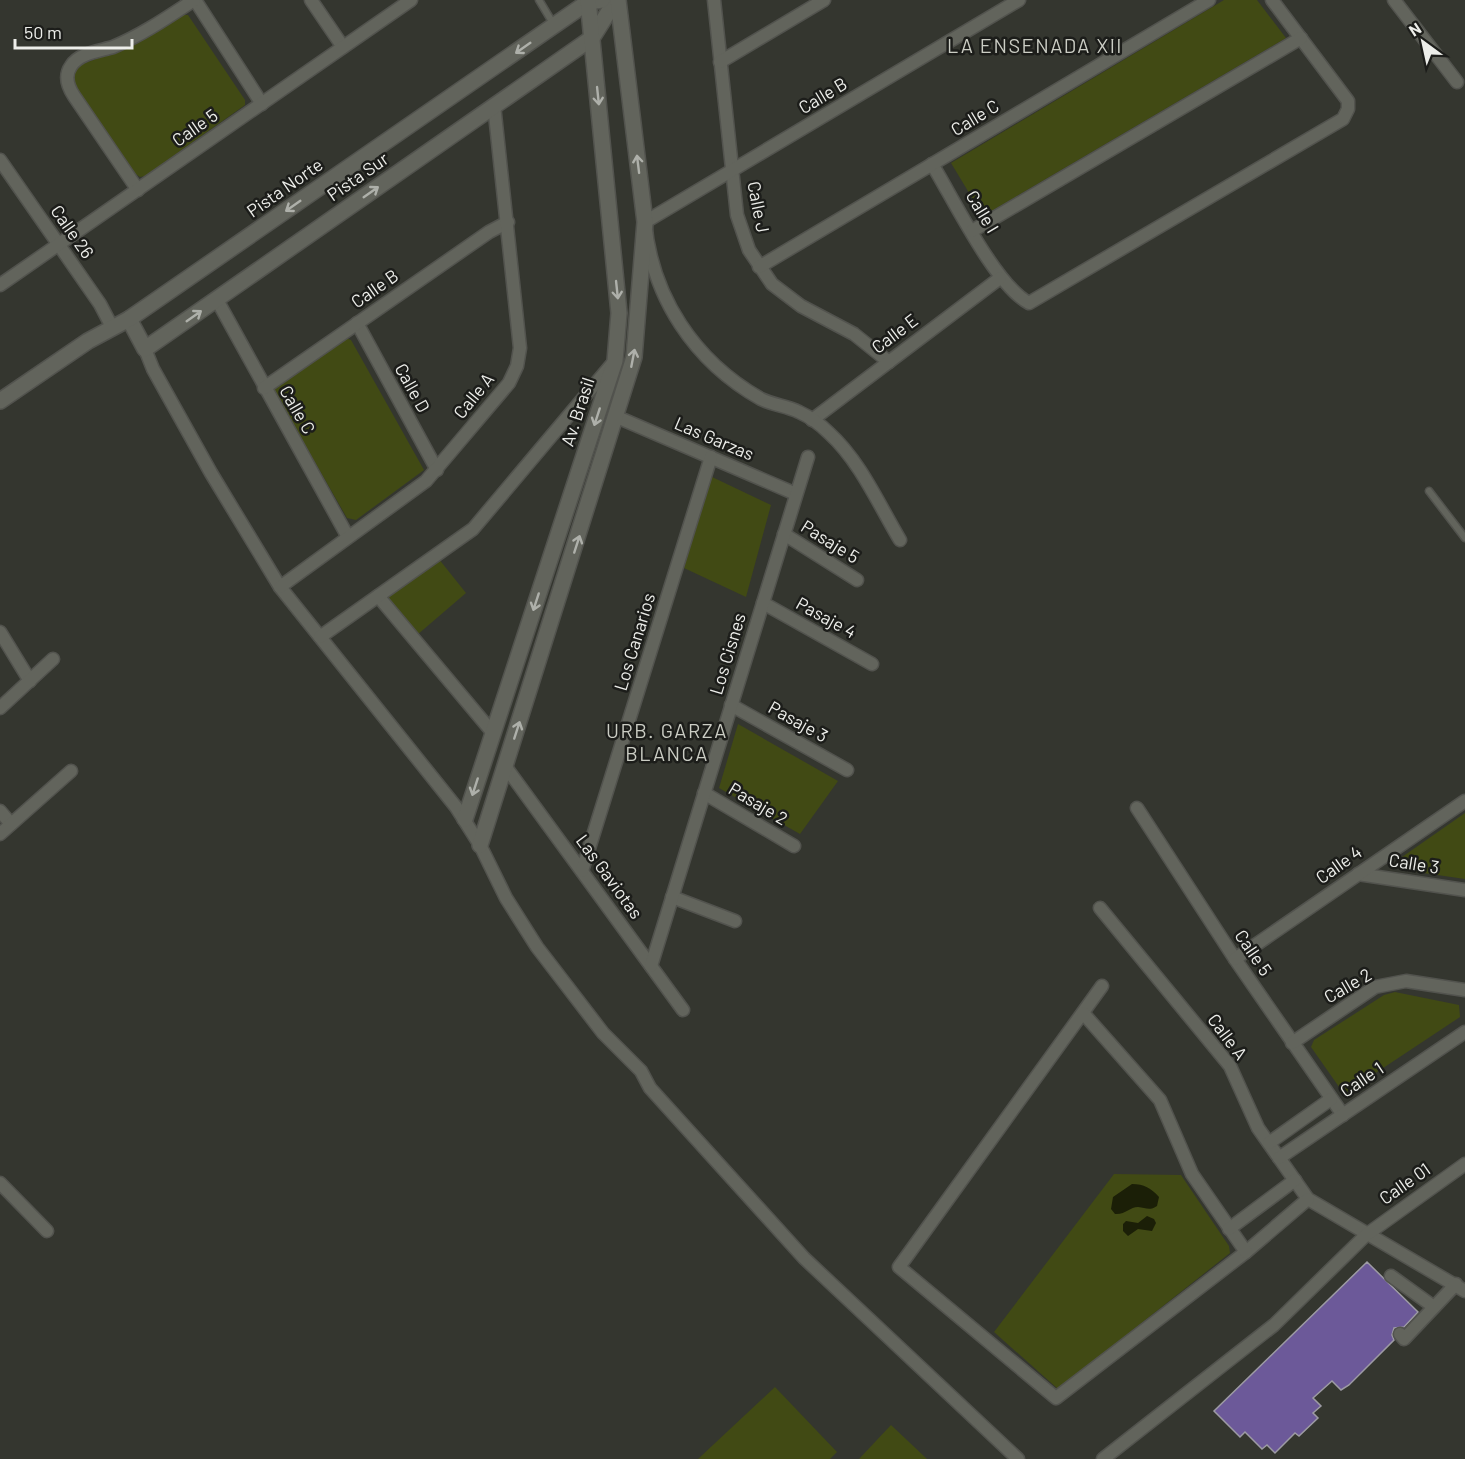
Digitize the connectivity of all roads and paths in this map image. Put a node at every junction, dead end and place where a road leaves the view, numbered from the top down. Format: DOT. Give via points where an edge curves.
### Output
graph roads {
  1 [pos="194,0"];
  2 [pos="311,0"];
  3 [pos="411,0"];
  4 [pos="539,0"];
  5 [pos="617,0"];
  6 [pos="714,0"];
  7 [pos="824,0"];
  8 [pos="1019,0"];
  9 [pos="1209,0"];
  10 [pos="1272,0"];
  11 [pos="1394,0"];
  12 [pos="593,1"];
  13 [pos="555,26"];
  14 [pos="592,38"];
  15 [pos="1300,38"];
  16 [pos="343,47"];
  17 [pos="720,62"];
  18 [pos="1457,82"];
  19 [pos="262,104"];
  20 [pos="494,105"];
  21 [pos="0,160"];
  22 [pos="932,164"];
  23 [pos="732,170"];
  24 [pos="138,190"];
  25 [pos="508,222"];
  26 [pos="645,222"];
  27 [pos="972,231"];
  28 [pos="59,245"];
  29 [pos="759,267"];
  30 [pos="1000,278"];
  31 [pos="0,285"];
  32 [pos="217,300"];
  33 [pos="129,319"];
  34 [pos="357,323"];
  35 [pos="112,327"];
  36 [pos="145,349"];
  37 [pos="615,361"];
  38 [pos="889,362"];
  39 [pos="264,388"];
  40 [pos="0,401"];
  41 [pos="617,417"];
  42 [pos="812,420"];
  43 [pos="808,457"];
  44 [pos="711,458"];
  45 [pos="436,470"];
  46 [pos="1429,490"];
  47 [pos="796,494"];
  48 [pos="784,534"];
  49 [pos="348,537"];
  50 [pos="1465,538"];
  51 [pos="900,540"];
  52 [pos="857,580"];
  53 [pos="280,587"];
  54 [pos="378,597"];
  55 [pos="763,603"];
  56 [pos="0,632"];
  57 [pos="320,637"];
  58 [pos="53,659"];
  59 [pos="872,664"];
  60 [pos="30,681"];
  61 [pos="731,705"];
  62 [pos="0,708"];
  63 [pos="493,733"];
  64 [pos="506,766"];
  65 [pos="846,770"];
  66 [pos="70,771"];
  67 [pos="704,793"];
  68 [pos="1465,801"];
  69 [pos="1137,808"];
  70 [pos="0,811"];
  71 [pos="465,819"];
  72 [pos="11,824"];
  73 [pos="0,834"];
  74 [pos="480,845"];
  75 [pos="794,846"];
  76 [pos="582,871"];
  77 [pos="1358,874"];
  78 [pos="1465,890"];
  79 [pos="672,897"];
  80 [pos="1100,908"];
  81 [pos="735,921"];
  82 [pos="1235,959"];
  83 [pos="651,966"];
  84 [pos="1102,986"];
  85 [pos="1465,990"];
  86 [pos="683,1010"];
  87 [pos="1083,1013"];
  88 [pos="1465,1032"];
  89 [pos="1292,1043"];
  90 [pos="1331,1099"];
  91 [pos="1343,1115"];
  92 [pos="1269,1143"];
  93 [pos="1279,1158"];
  94 [pos="1465,1164"];
  95 [pos="1295,1180"];
  96 [pos="0,1183"];
  97 [pos="1308,1199"];
  98 [pos="1229,1229"];
  99 [pos="47,1231"];
  100 [pos="1366,1235"];
  101 [pos="1246,1252"];
  102 [pos="1390,1276"];
  103 [pos="1460,1288"];
  104 [pos="1434,1307"];
  105 [pos="1400,1334"];
  106 [pos="1018,1459"];
  107 [pos="1103,1459"];
  1 -- 19 [label="street"];
  1 -- 24 [label="street" via="137,36 78,58 67,76 68,87"];
  2 -- 16 [label="street"];
  3 -- 16 [label="street, Calle 5"];
  4 -- 13 [label="lane"];
  5 -- 14 [label="street"];
  26 -- 5 [label="street, one-way"];
  6 -- 17 [label="street, Calle J"];
  7 -- 17 [label="street"];
  8 -- 23 [label="street, Calle B"];
  9 -- 22 [label="street, Calle C"];
  10 -- 15 [label="street"];
  11 -- 18 [label="street"];
  12 -- 13 [label="street, Pista Norte"];
  12 -- 14 [label="street, Av. Brasil"];
  13 -- 33 [label="street, Pista Norte, one-way"];
  14 -- 20 [label="street, Pista Sur"];
  14 -- 37 [label="street, Av. Brasil, one-way" via="619,313"];
  15 -- 27 [label="street"];
  15 -- 30 [label="street, Calle I" via="1348,101 1343,119 1029,303 1016,296"];
  16 -- 19 [label="street, Calle 5"];
  17 -- 23 [label="street, Calle J"];
  19 -- 24 [label="street, Calle 5"];
  20 -- 25 [label="street, Calle A"];
  32 -- 20 [label="street, Pista Sur, one-way"];
  21 -- 28 [label="street, Calle 26"];
  22 -- 27 [label="street, Calle I"];
  22 -- 29 [label="street, Calle C"];
  23 -- 26 [label="street, Calle B"];
  23 -- 29 [label="street, Calle J" via="741,232"];
  24 -- 28 [label="street, Calle 5"];
  25 -- 34 [label="street, Calle B"];
  25 -- 45 [label="street, Calle A" via="520,348 517,366 509,383"];
  41 -- 26 [label="street, one-way" via="634,357"];
  26 -- 42 [label="street" via="651,260 663,297 696,344 751,393"];
  27 -- 30 [label="street, Calle I"];
  28 -- 31 [label="street, Calle 5"];
  28 -- 35 [label="street, Calle 26"];
  29 -- 38 [label="street, Calle J" via="772,284 801,306 855,334"];
  30 -- 38 [label="street, Calle E"];
  36 -- 32 [label="street, Pista Sur, one-way"];
  32 -- 39 [label="street, Calle C"];
  33 -- 35 [label="street, Pista Norte"];
  33 -- 36 [label="street"];
  34 -- 39 [label="street, Calle B"];
  34 -- 45 [label="street, Calle D"];
  35 -- 40 [label="street, Pista Norte"];
  36 -- 53 [label="street" via="211,473"];
  37 -- 54 [label="street" via="473,529"];
  37 -- 63 [label="street, Av. Brasil, one-way"];
  38 -- 42 [label="street, Calle E"];
  39 -- 49 [label="street, Calle C"];
  41 -- 44 [label="street, Las Garzas"];
  64 -- 41 [label="street, one-way"];
  42 -- 51 [label="street" via="845,449"];
  43 -- 47 [label="street, Los Cisnes"];
  44 -- 47 [label="street, Las Garzas"];
  44 -- 76 [label="street, Los Canarios"];
  45 -- 49 [label="street, Calle A"];
  46 -- 50 [label="lane"];
  47 -- 48 [label="street, Los Cisnes"];
  48 -- 52 [label="street, Pasaje 5"];
  48 -- 55 [label="street, Los Cisnes"];
  49 -- 53 [label="street, Calle A"];
  53 -- 57 [label="street"];
  54 -- 57 [label="street"];
  54 -- 63 [label="street"];
  55 -- 59 [label="street, Pasaje 4"];
  55 -- 61 [label="street, Los Cisnes"];
  56 -- 60 [label="street"];
  57 -- 71 [label="street"];
  58 -- 60 [label="street"];
  60 -- 62 [label="street"];
  61 -- 65 [label="street, Pasaje 3"];
  61 -- 67 [label="street, Los Cisnes"];
  63 -- 71 [label="street, Av. Brasil, one-way"];
  64 -- 74 [label="street"];
  64 -- 76 [label="street, Las Gaviotas"];
  66 -- 72 [label="street"];
  67 -- 75 [label="street, Pasaje 2"];
  67 -- 79 [label="street, Los Cisnes"];
  68 -- 77 [label="street, Calle 4"];
  69 -- 82 [label="street, Calle 5"];
  70 -- 72 [label="street"];
  71 -- 74 [label="street"];
  72 -- 73 [label="street"];
  74 -- 106 [label="street" via="537,948 603,1033 641,1071 662,1102 804,1258"];
  76 -- 83 [label="street, Las Gaviotas"];
  77 -- 78 [label="street, Calle 3"];
  77 -- 82 [label="street, Calle 4"];
  79 -- 81 [label="street"];
  79 -- 83 [label="street, Los Cisnes"];
  80 -- 92 [label="street, Calle A" via="1230,1066 1258,1128"];
  82 -- 89 [label="street, Calle 5"];
  83 -- 86 [label="street, Las Gaviotas"];
  84 -- 87 [label="street"];
  85 -- 89 [label="street, Calle 2" via="1406,981 1375,987"];
  87 -- 98 [label="street" via="1160,1100 1192,1174"];
  87 -- 101 [label="street" via="899,1267 1056,1398"];
  88 -- 91 [label="street, Calle 1"];
  89 -- 90 [label="street, Calle 5"];
  90 -- 91 [label="street, Calle 5"];
  90 -- 92 [label="street"];
  91 -- 93 [label="street, Calle 1"];
  92 -- 93 [label="street, Calle A"];
  93 -- 95 [label="street, Calle A"];
  94 -- 100 [label="street, Calle 01"];
  95 -- 97 [label="street, Calle A"];
  95 -- 98 [label="street"];
  96 -- 99 [label="street"];
  97 -- 100 [label="street"];
  97 -- 101 [label="street"];
  98 -- 101 [label="street"];
  100 -- 103 [label="street"];
  100 -- 107 [label="street, Calle 01" via="1274,1325"];
  102 -- 104 [label="street"];
  103 -- 104 [label="street"];
  104 -- 105 [label="street" via="1404,1339"];
}
